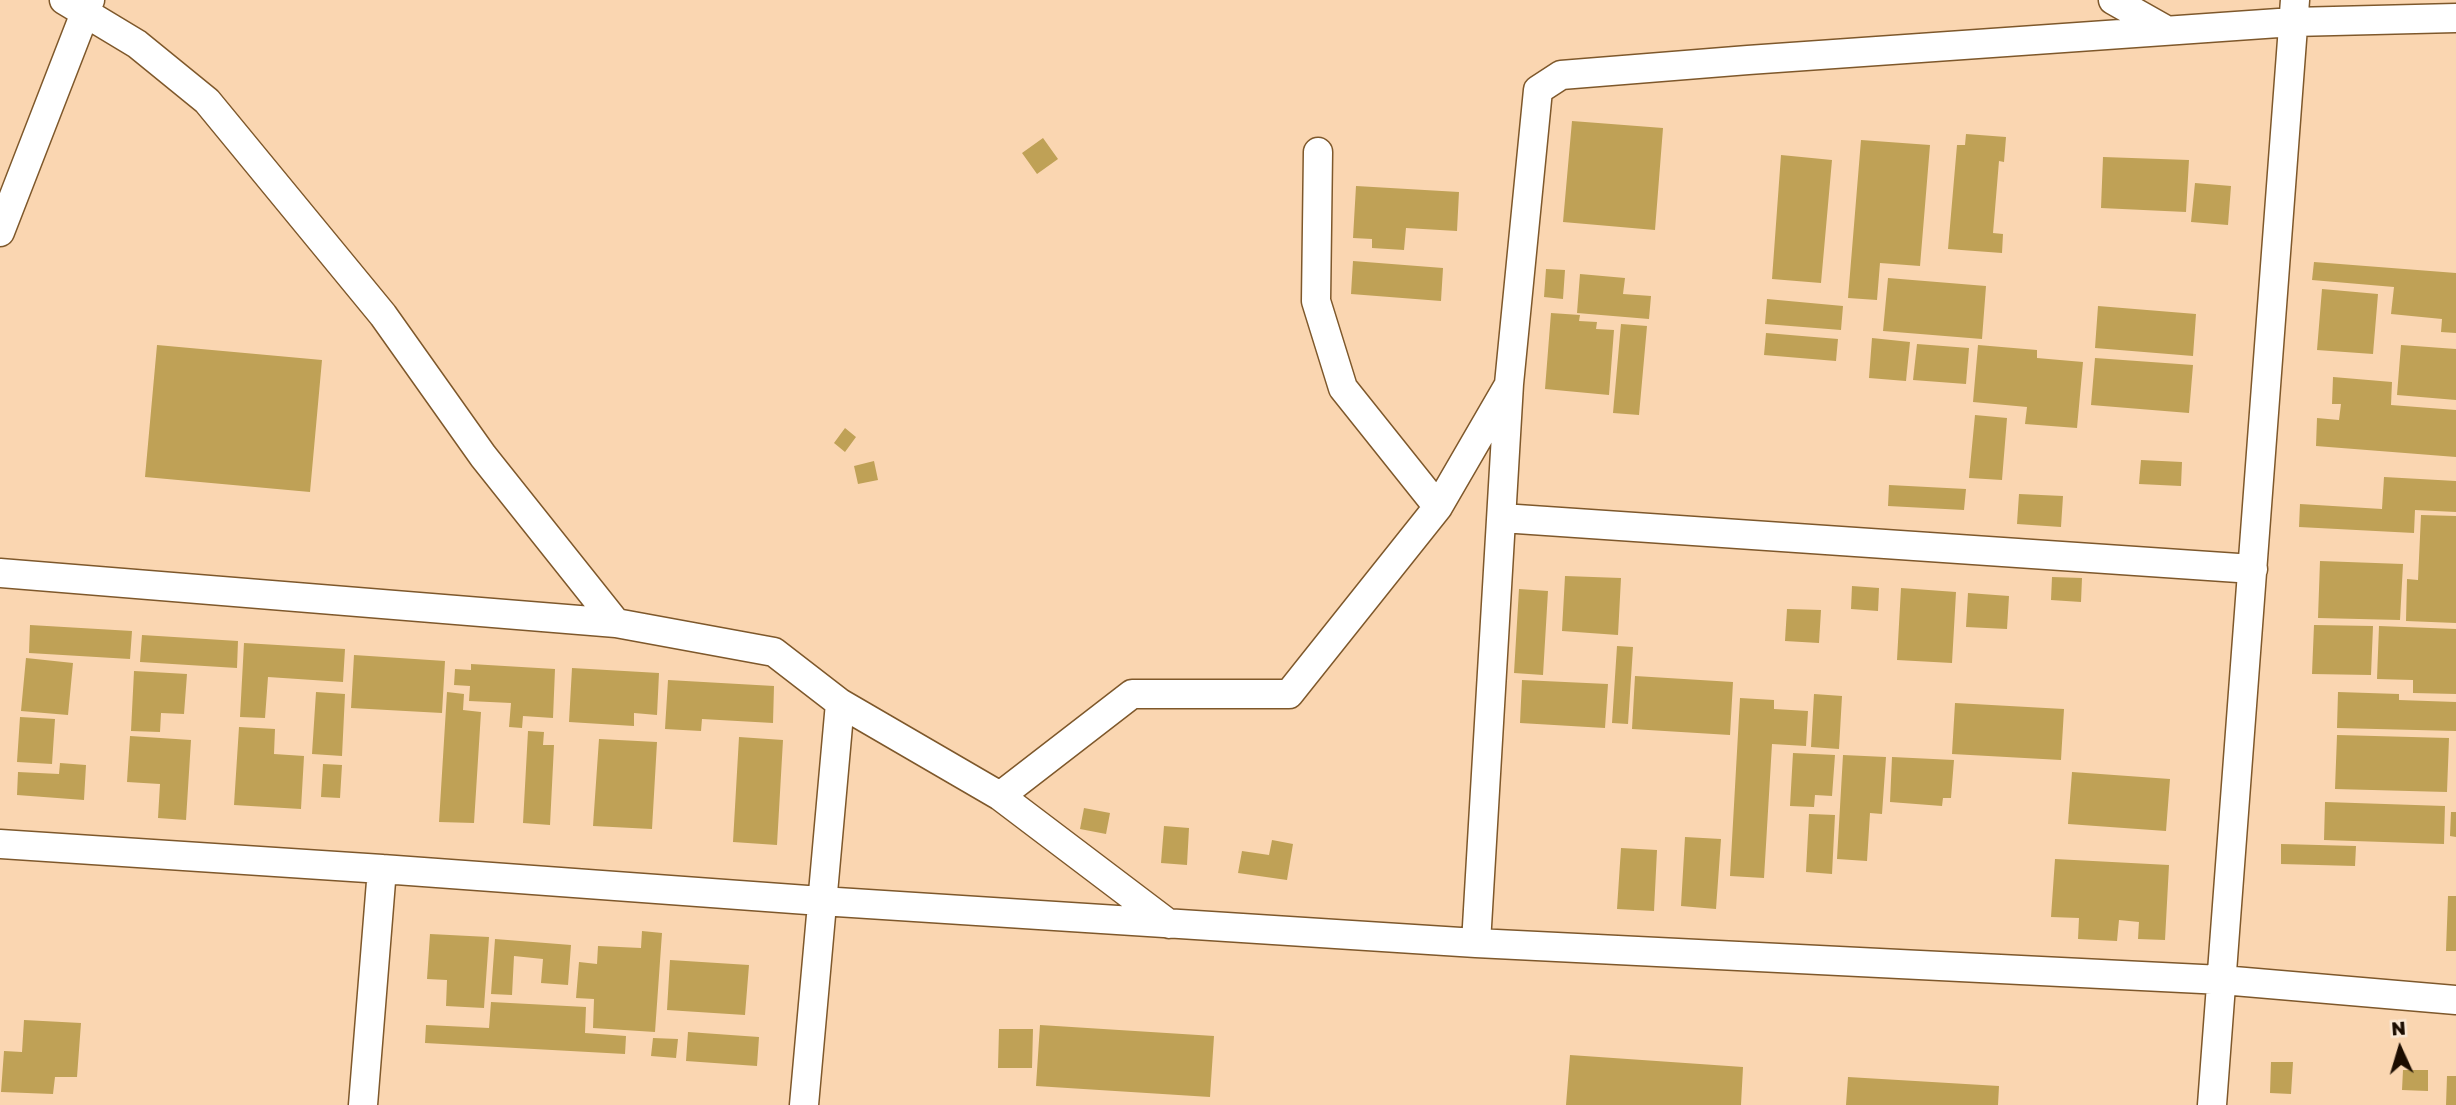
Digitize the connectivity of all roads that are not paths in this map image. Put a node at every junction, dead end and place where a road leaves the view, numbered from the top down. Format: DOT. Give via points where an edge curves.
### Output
graph roads {
  1 [pos="2113,0"];
  2 [pos="80,4"];
  3 [pos="2294,11"];
  4 [pos="2456,18"];
  5 [pos="2166,30"];
  6 [pos="1318,152"];
  7 [pos="0,232"];
  8 [pos="1509,384"];
  9 [pos="1438,507"];
  10 [pos="1502,518"];
  11 [pos="2253,569"];
  12 [pos="0,573"];
  13 [pos="616,623"];
  14 [pos="840,703"];
  15 [pos="1000,796"];
  16 [pos="0,844"];
  17 [pos="383,869"];
  18 [pos="821,901"];
  19 [pos="1169,924"];
  20 [pos="1476,943"];
  21 [pos="2222,980"];
  22 [pos="2456,1000"];
  23 [pos="363,1105"];
  24 [pos="804,1105"];
  25 [pos="2213,1105"];
  1 -- 5 [label="street"];
  2 -- 7 [label="street"];
  2 -- 13 [label="street" via="207,101 383,315 483,456"];
  3 -- 4 [label="street"];
  3 -- 5 [label="street"];
  3 -- 11 [label="street"];
  5 -- 8 [label="street" via="1561,75 1538,90"];
  6 -- 9 [label="street" via="1316,301 1343,388"];
  8 -- 9 [label="street"];
  8 -- 10 [label="street"];
  9 -- 15 [label="street" via="1289,694 1132,694"];
  10 -- 11 [label="street"];
  10 -- 20 [label="street"];
  11 -- 21 [label="street"];
  12 -- 13 [label="street"];
  13 -- 14 [label="street" via="774,652"];
  14 -- 15 [label="street"];
  14 -- 18 [label="street"];
  15 -- 19 [label="street"];
  16 -- 17 [label="street"];
  17 -- 18 [label="street"];
  17 -- 23 [label="street"];
  18 -- 19 [label="street"];
  18 -- 24 [label="street"];
  19 -- 20 [label="street"];
  20 -- 21 [label="street"];
  21 -- 22 [label="street"];
  21 -- 25 [label="street"];
}
